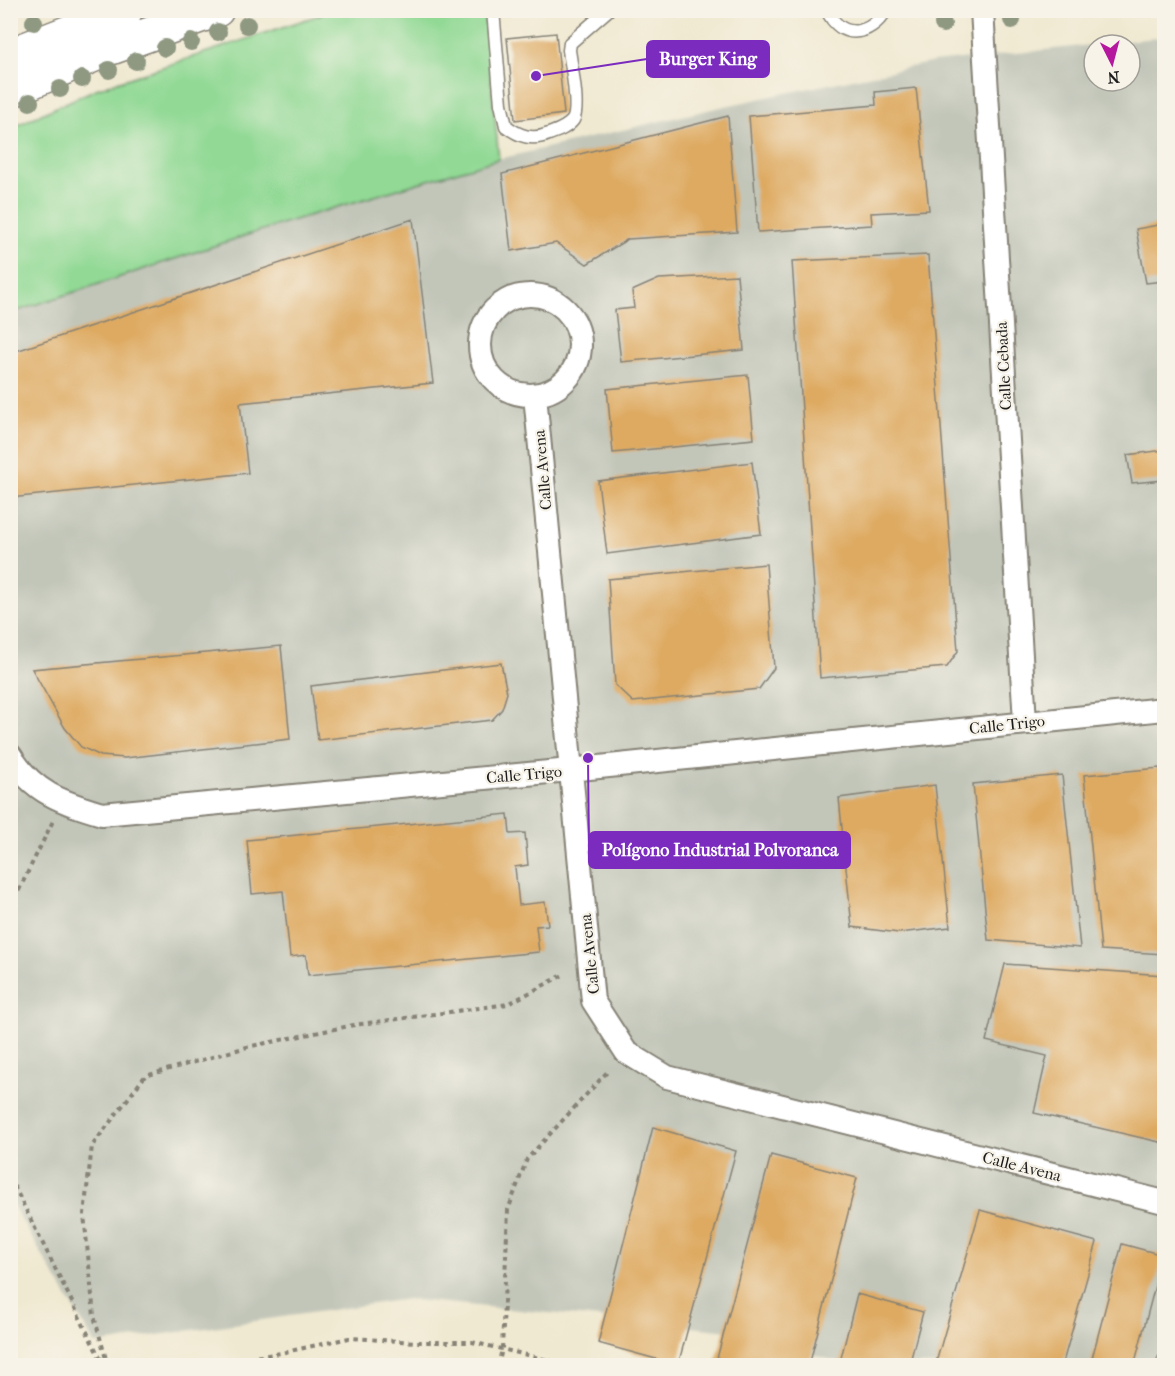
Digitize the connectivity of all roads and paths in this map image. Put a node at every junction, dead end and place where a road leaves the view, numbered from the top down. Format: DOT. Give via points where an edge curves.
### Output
graph roads {
  1 [pos="126,10"];
  2 [pos="217,10"];
  3 [pos="493,10"];
  4 [pos="608,10"];
  5 [pos="827,10"];
  6 [pos="886,10"];
  7 [pos="982,10"];
  8 [pos="10,55"];
  9 [pos="10,91"];
  10 [pos="535,395"];
  11 [pos="1164,709"];
  12 [pos="1025,722"];
  13 [pos="10,755"];
  14 [pos="570,770"];
  15 [pos="62,802"];
  16 [pos="10,893"];
  17 [pos="590,961"];
  18 [pos="626,1052"];
  19 [pos="10,1178"];
  20 [pos="1164,1202"];
  21 [pos="502,1349"];
  22 [pos="1164,1360"];
  23 [pos="106,1365"];
  24 [pos="196,1365"];
  25 [pos="498,1365"];
  26 [pos="573,1365"];
  27 [pos="1163,1365"];
  1 -- 8 [label="main road"];
  2 -- 9 [label="main road" via="108,49"];
  3 -- 4 [label="lane" via="506,126 529,137 564,128 574,119 570,43"];
  5 -- 6 [label="lane" via="843,30 860,32 872,28"];
  7 -- 12 [label="street, Calle Cebada"];
  10 -- 10 [label="street" via="502,386 489,374 480,341 484,324 494,310 524,295 540,295 555,301 576,324 580,339 580,355 574,370 550,391"];
  10 -- 14 [label="street, Calle Avena"];
  11 -- 12 [label="street, Calle Trigo"];
  12 -- 14 [label="street, Calle Trigo"];
  13 -- 15 [label="street, Calle Trigo" via="38,787"];
  14 -- 15 [label="street, Calle Trigo" via="102,814"];
  14 -- 17 [label="street, Calle Avena"];
  15 -- 16 [label="path" via="19,890"];
  17 -- 18 [label="street, Calle Avena" via="593,1000"];
  17 -- 23 [label="path" via="508,1005 354,1025 247,1047 145,1076 92,1146 84,1214 94,1316"];
  18 -- 20 [label="street, Calle Avena" via="667,1077"];
  18 -- 21 [label="path" via="527,1159 508,1210"];
  19 -- 23 [label="path"];
  21 -- 24 [label="path" via="472,1342 349,1338"];
  21 -- 25 [label="path"];
  21 -- 26 [label="path"];
  22 -- 27 [label="lane"];
}
